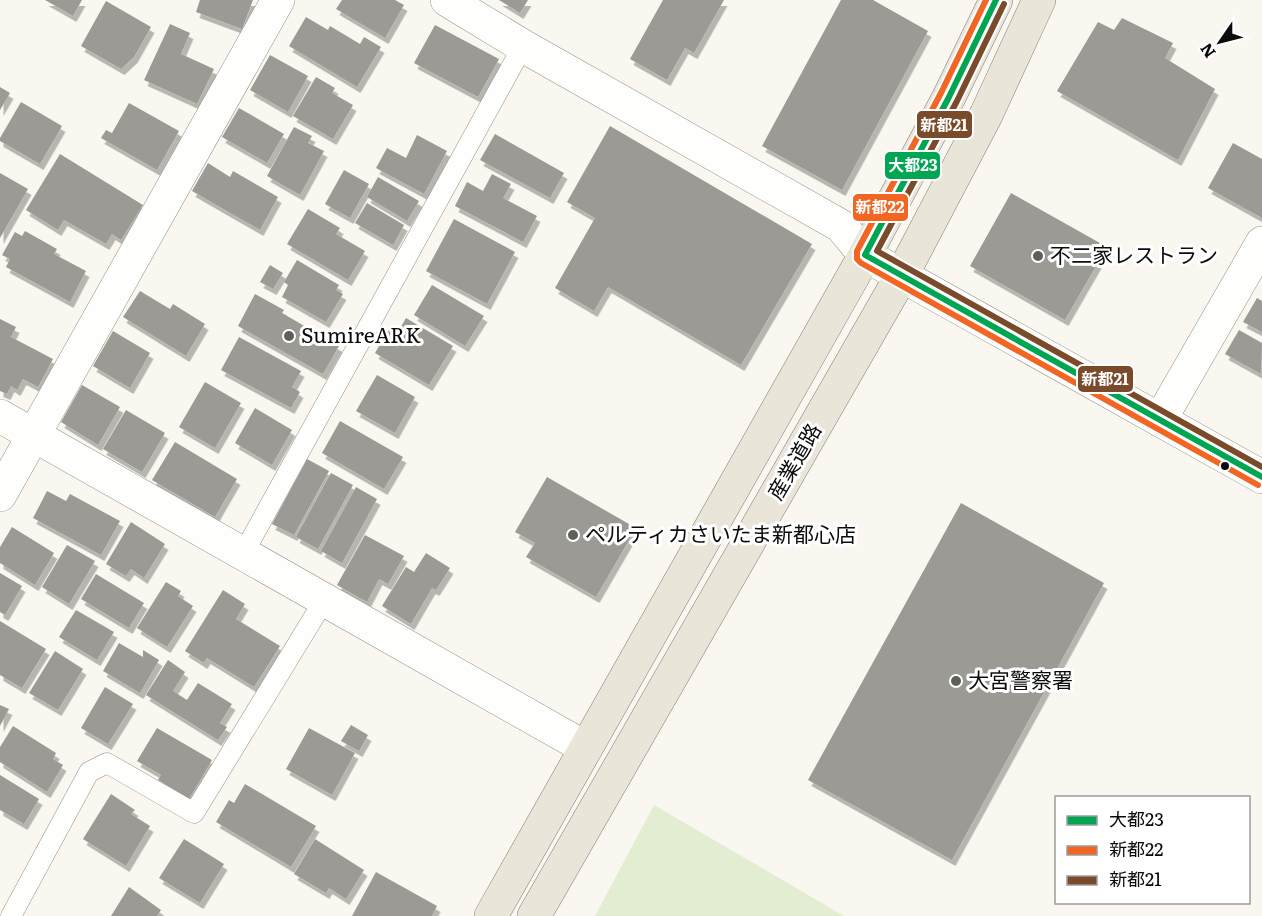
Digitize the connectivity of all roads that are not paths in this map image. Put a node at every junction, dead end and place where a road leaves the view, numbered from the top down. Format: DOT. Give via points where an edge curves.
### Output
graph roads {
  1 [pos="278,0"];
  2 [pos="447,0"];
  3 [pos="996,0"];
  4 [pos="1039,0"];
  5 [pos="523,46"];
  6 [pos="1262,243"];
  7 [pos="865,255"];
  8 [pos="902,275"];
  9 [pos="0,416"];
  10 [pos="1160,420"];
  11 [pos="34,435"];
  12 [pos="1262,477"];
  13 [pos="0,495"];
  14 [pos="243,554"];
  15 [pos="325,599"];
  16 [pos="586,748"];
  17 [pos="11,916"];
  18 [pos="491,916"];
  19 [pos="534,916"];
  1 -- 11 [label="street"];
  2 -- 5 [label="street"];
  3 -- 7 [label="main road, 産業道路"];
  4 -- 8 [label="main road, 産業道路" via="986,115"];
  5 -- 7 [label="street" via="841,226"];
  5 -- 14 [label="lane"];
  6 -- 10 [label="street"];
  7 -- 8 [label="street"];
  7 -- 16 [label="main road, 産業道路"];
  8 -- 10 [label="street"];
  8 -- 19 [label="main road, 産業道路"];
  9 -- 11 [label="street"];
  10 -- 12 [label="street"];
  11 -- 13 [label="street"];
  11 -- 14 [label="street"];
  14 -- 15 [label="street"];
  15 -- 16 [label="street"];
  15 -- 17 [label="lane" via="194,813 107,763 89,772"];
  16 -- 18 [label="main road, 産業道路"];
}
